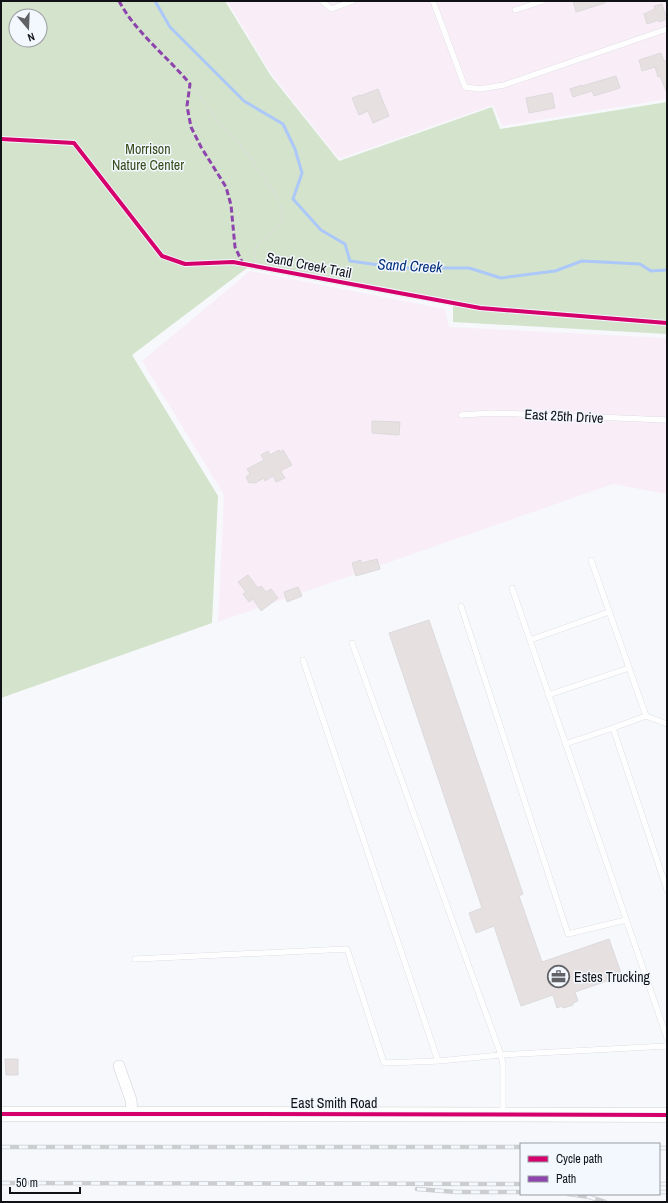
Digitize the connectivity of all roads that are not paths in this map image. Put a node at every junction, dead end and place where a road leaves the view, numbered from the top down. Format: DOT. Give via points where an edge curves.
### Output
graph roads {
  1 [pos="322,1"];
  2 [pos="353,1"];
  3 [pos="433,1"];
  4 [pos="543,1"];
  5 [pos="516,10"];
  6 [pos="667,29"];
  7 [pos="461,415"];
  8 [pos="667,420"];
  9 [pos="592,560"];
  10 [pos="512,588"];
  11 [pos="461,606"];
  12 [pos="609,612"];
  13 [pos="530,640"];
  14 [pos="352,643"];
  15 [pos="303,660"];
  16 [pos="629,668"];
  17 [pos="548,694"];
  18 [pos="646,716"];
  19 [pos="667,724"];
  20 [pos="612,728"];
  21 [pos="565,744"];
  22 [pos="667,890"];
  23 [pos="626,920"];
  24 [pos="135,959"];
  25 [pos="667,1038"];
  26 [pos="667,1046"];
  27 [pos="500,1055"];
  28 [pos="438,1061"];
  29 [pos="119,1066"];
  30 [pos="1,1114"];
  31 [pos="132,1114"];
  32 [pos="503,1114"];
  33 [pos="667,1115"];
  1 -- 2 [label="lane" via="331,9"];
  3 -- 6 [label="lane" via="465,87 480,89 504,85"];
  4 -- 5 [label="lane"];
  7 -- 8 [label="lane, East 25th Drive" via="493,413"];
  9 -- 12 [label="lane"];
  10 -- 13 [label="lane"];
  11 -- 23 [label="lane" via="568,934"];
  12 -- 13 [label="lane"];
  12 -- 16 [label="lane"];
  13 -- 17 [label="lane"];
  14 -- 27 [label="lane"];
  15 -- 28 [label="lane"];
  16 -- 17 [label="lane"];
  16 -- 18 [label="lane"];
  17 -- 21 [label="lane"];
  18 -- 19 [label="lane"];
  18 -- 20 [label="lane"];
  20 -- 21 [label="lane"];
  20 -- 22 [label="lane"];
  21 -- 23 [label="lane"];
  23 -- 25 [label="lane"];
  24 -- 28 [label="lane" via="347,949 384,1063"];
  26 -- 27 [label="lane"];
  27 -- 28 [label="lane"];
  27 -- 32 [label="lane" via="503,1065"];
  29 -- 31 [label="street" via="131,1100"];
  30 -- 31 [label="street, East Smith Road"];
  31 -- 32 [label="street, East Smith Road"];
  32 -- 33 [label="street, East Smith Road"];
}
